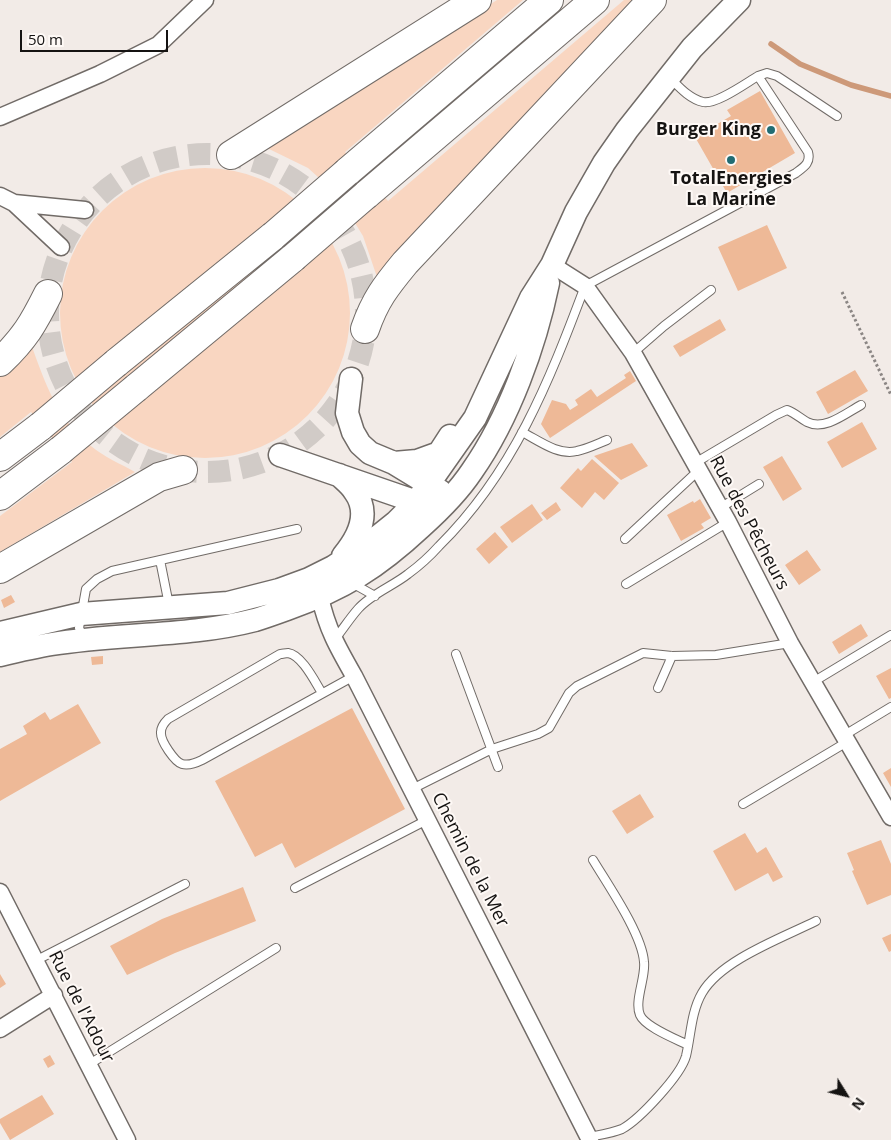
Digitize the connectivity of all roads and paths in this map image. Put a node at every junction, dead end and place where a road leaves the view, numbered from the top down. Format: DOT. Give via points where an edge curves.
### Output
graph roads {
  1 [pos="205,0"];
  2 [pos="477,0"];
  3 [pos="549,0"];
  4 [pos="595,0"];
  5 [pos="652,0"];
  6 [pos="739,0"];
  7 [pos="758,76"];
  8 [pos="668,77"];
  9 [pos="837,116"];
  10 [pos="0,117"];
  11 [pos="231,155"];
  12 [pos="7,200"];
  13 [pos="85,210"];
  14 [pos="61,247"];
  15 [pos="552,265"];
  16 [pos="585,286"];
  17 [pos="711,290"];
  18 [pos="842,292"];
  19 [pos="48,294"];
  20 [pos="365,329"];
  21 [pos="633,353"];
  22 [pos="0,362"];
  23 [pos="351,380"];
  24 [pos="891,395"];
  25 [pos="486,396"];
  26 [pos="861,405"];
  27 [pos="522,432"];
  28 [pos="607,440"];
  29 [pos="280,455"];
  30 [pos="0,457"];
  31 [pos="394,463"];
  32 [pos="697,466"];
  33 [pos="183,470"];
  34 [pos="338,474"];
  35 [pos="429,483"];
  36 [pos="759,484"];
  37 [pos="0,496"];
  38 [pos="416,502"];
  39 [pos="444,506"];
  40 [pos="720,508"];
  41 [pos="728,522"];
  42 [pos="297,529"];
  43 [pos="625,539"];
  44 [pos="366,544"];
  45 [pos="160,560"];
  46 [pos="333,567"];
  47 [pos="0,569"];
  48 [pos="350,582"];
  49 [pos="626,584"];
  50 [pos="376,596"];
  51 [pos="320,597"];
  52 [pos="170,608"];
  53 [pos="41,624"];
  54 [pos="82,628"];
  55 [pos="0,633"];
  56 [pos="891,635"];
  57 [pos="334,640"];
  58 [pos="0,643"];
  59 [pos="790,643"];
  60 [pos="456,654"];
  61 [pos="0,655"];
  62 [pos="672,656"];
  63 [pos="354,676"];
  64 [pos="812,682"];
  65 [pos="658,688"];
  66 [pos="322,692"];
  67 [pos="890,710"];
  68 [pos="845,739"];
  69 [pos="492,749"];
  70 [pos="498,767"];
  71 [pos="412,789"];
  72 [pos="743,804"];
  73 [pos="891,817"];
  74 [pos="428,820"];
  75 [pos="593,860"];
  76 [pos="185,884"];
  77 [pos="294,888"];
  78 [pos="0,892"];
  79 [pos="816,921"];
  80 [pos="276,948"];
  81 [pos="35,961"];
  82 [pos="54,995"];
  83 [pos="0,1029"];
  84 [pos="688,1045"];
  85 [pos="88,1065"];
  86 [pos="590,1139"];
  87 [pos="127,1140"];
  1 -- 10 [label="street" via="158,45"];
  2 -- 11 [label="highway"];
  3 -- 30 [label="highway, bridge" via="273,236"];
  4 -- 37 [label="highway, bridge" via="293,258 61,450"];
  5 -- 20 [label="highway" via="405,263 372,308"];
  6 -- 8 [label="main road"];
  7 -- 8 [label="lane" via="715,101 705,103 684,92"];
  7 -- 9 [label="lane" via="767,73 777,76"];
  7 -- 16 [label="lane" via="808,152 810,157 806,166"];
  8 -- 15 [label="main road" via="604,163 576,212"];
  12 -- 13 [label="street"];
  12 -- 14 [label="street"];
  15 -- 16 [label="street, Rue des Pêcheurs"];
  15 -- 25 [label="main road" via="531,298"];
  15 -- 39 [label="main road" via="531,346 512,395 476,466"];
  16 -- 21 [label="street, Rue des Pêcheurs"];
  16 -- 27 [label="lane"];
  17 -- 21 [label="lane"];
  18 -- 24 [label="path"];
  19 -- 22 [label="highway" via="31,327"];
  21 -- 32 [label="street, Rue des Pêcheurs"];
  23 -- 31 [label="main road" via="347,413 353,432 370,453"];
  25 -- 31 [label="main road" via="471,406 439,453 417,461"];
  25 -- 35 [label="main road"];
  26 -- 32 [label="lane" via="828,423 808,422 787,410 776,414"];
  27 -- 28 [label="lane" via="566,453"];
  27 -- 50 [label="lane" via="508,460 469,514 409,574"];
  29 -- 34 [label="main road"];
  31 -- 35 [label="main road"];
  32 -- 40 [label="street, Rue des Pêcheurs"];
  32 -- 43 [label="lane"];
  33 -- 47 [label="highway" via="160,478"];
  34 -- 38 [label="main road"];
  34 -- 46 [label="main road" via="356,492 363,520 357,537"];
  35 -- 38 [label="main road"];
  35 -- 39 [label="main road"];
  36 -- 40 [label="lane"];
  38 -- 39 [label="main road"];
  38 -- 44 [label="main road"];
  39 -- 48 [label="main road" via="383,560"];
  40 -- 41 [label="street, Rue des Pêcheurs"];
  41 -- 49 [label="lane"];
  41 -- 59 [label="street, Rue des Pêcheurs"];
  42 -- 45 [label="lane"];
  44 -- 46 [label="main road"];
  44 -- 51 [label="main road" via="357,565 324,582"];
  45 -- 52 [label="lane"];
  45 -- 54 [label="lane" via="112,571 97,579 86,590"];
  46 -- 52 [label="main road" via="279,590 228,603"];
  48 -- 50 [label="lane"];
  48 -- 51 [label="main road"];
  50 -- 57 [label="lane" via="359,607"];
  51 -- 54 [label="main road" via="255,620 206,629"];
  51 -- 57 [label="street, Chemin de la Mer"];
  52 -- 54 [label="main road" via="167,616 151,624"];
  53 -- 54 [label="main road"];
  53 -- 55 [label="main road"];
  53 -- 58 [label="main road"];
  54 -- 61 [label="main road" via="52,644"];
  56 -- 64 [label="lane"];
  57 -- 63 [label="street, Chemin de la Mer"];
  59 -- 62 [label="lane" via="716,655"];
  59 -- 64 [label="street, Rue des Pêcheurs"];
  60 -- 69 [label="lane"];
  62 -- 65 [label="lane"];
  62 -- 69 [label="lane" via="643,653 577,686 569,693 549,728"];
  63 -- 66 [label="lane"];
  63 -- 71 [label="street, Chemin de la Mer"];
  64 -- 68 [label="street, Rue des Pêcheurs"];
  66 -- 66 [label="lane" via="296,656 280,654 168,719 160,732 162,740 181,764 191,765"];
  67 -- 68 [label="lane"];
  68 -- 72 [label="lane"];
  68 -- 73 [label="street, Rue des Pêcheurs"];
  69 -- 70 [label="lane"];
  69 -- 71 [label="lane"];
  71 -- 74 [label="street, Chemin de la Mer"];
  74 -- 77 [label="lane"];
  74 -- 86 [label="street, Chemin de la Mer"];
  75 -- 84 [label="lane" via="636,934 642,952 640,1015 648,1024"];
  76 -- 81 [label="lane"];
  78 -- 81 [label="street, Rue de l'Adour"];
  79 -- 84 [label="lane" via="739,958 720,973 702,993 693,1016"];
  80 -- 85 [label="lane"];
  81 -- 82 [label="street, Rue de l'Adour"];
  82 -- 83 [label="street"];
  82 -- 85 [label="street, Rue de l'Adour"];
  84 -- 86 [label="lane" via="680,1070 640,1115 621,1129"];
  85 -- 87 [label="street, Rue de l'Adour"];
}
